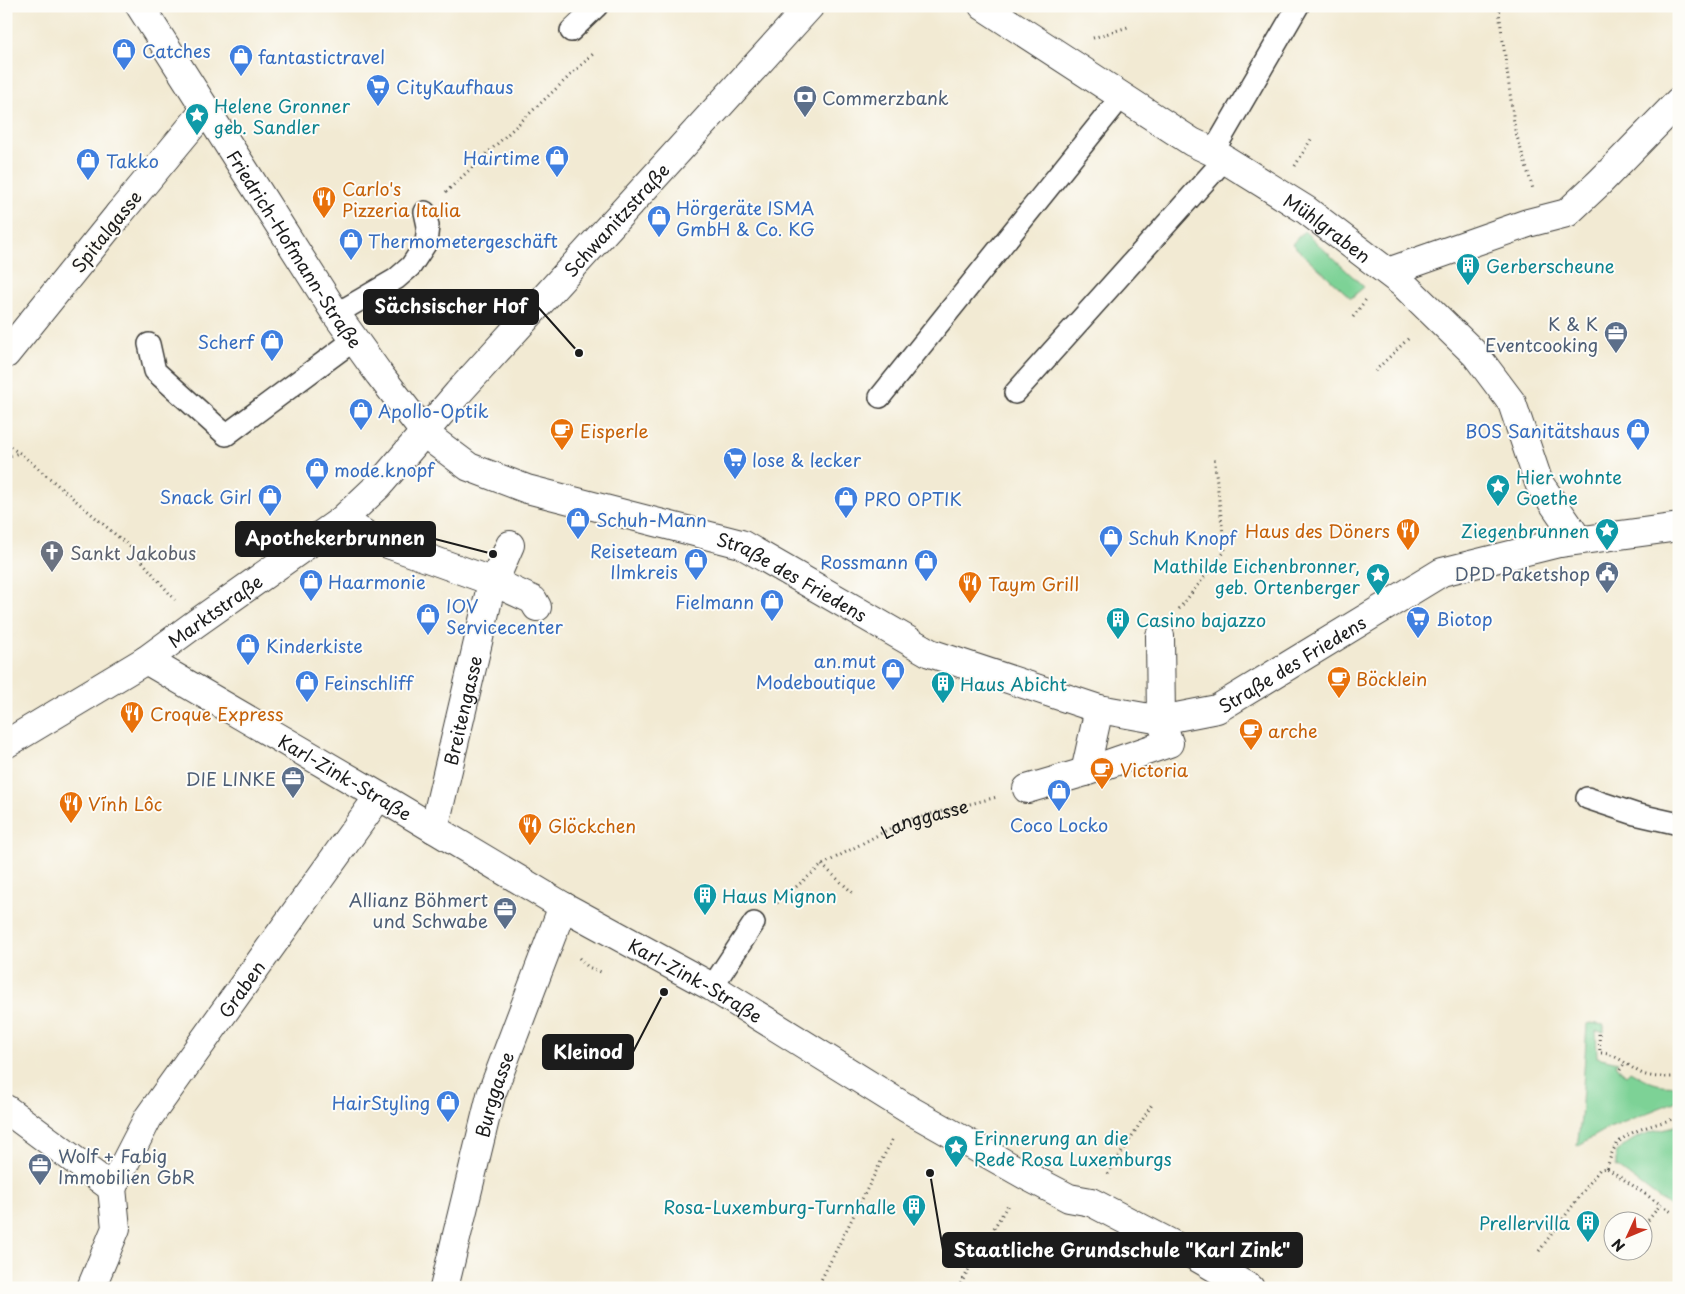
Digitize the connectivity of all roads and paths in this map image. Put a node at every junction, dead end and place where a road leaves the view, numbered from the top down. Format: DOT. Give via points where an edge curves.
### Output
graph roads {
  1 [pos="140,6"];
  2 [pos="597,6"];
  3 [pos="810,6"];
  4 [pos="983,6"];
  5 [pos="1298,6"];
  6 [pos="1502,6"];
  7 [pos="571,31"];
  8 [pos="596,52"];
  9 [pos="1122,96"];
  10 [pos="1679,102"];
  11 [pos="206,109"];
  12 [pos="1218,156"];
  13 [pos="424,212"];
  14 [pos="1542,219"];
  15 [pos="1388,272"];
  16 [pos="336,314"];
  17 [pos="1434,314"];
  18 [pos="354,340"];
  19 [pos="149,344"];
  20 [pos="6,354"];
  21 [pos="1375,371"];
  22 [pos="1015,394"];
  23 [pos="880,397"];
  24 [pos="425,433"];
  25 [pos="6,445"];
  26 [pos="20,453"];
  27 [pos="1214,456"];
  28 [pos="6,457"];
  29 [pos="342,520"];
  30 [pos="1679,528"];
  31 [pos="1569,541"];
  32 [pos="510,545"];
  33 [pos="492,586"];
  34 [pos="537,607"];
  35 [pos="194,624"];
  36 [pos="1160,636"];
  37 [pos="146,660"];
  38 [pos="1099,709"];
  39 [pos="1161,720"];
  40 [pos="6,744"];
  41 [pos="1085,772"];
  42 [pos="1027,789"];
  43 [pos="379,796"];
  44 [pos="1587,798"];
  45 [pos="1679,824"];
  46 [pos="434,829"];
  47 [pos="822,865"];
  48 [pos="853,893"];
  49 [pos="563,906"];
  50 [pos="754,923"];
  51 [pos="588,967"];
  52 [pos="601,972"];
  53 [pos="698,985"];
  54 [pos="1599,1034"];
  55 [pos="1625,1063"];
  56 [pos="1620,1070"];
  57 [pos="1679,1077"];
  58 [pos="1153,1103"];
  59 [pos="6,1109"];
  60 [pos="908,1109"];
  61 [pos="1679,1118"];
  62 [pos="1607,1168"];
  63 [pos="1025,1175"];
  64 [pos="112,1188"];
  65 [pos="1091,1202"];
  66 [pos="1661,1204"];
  67 [pos="1673,1212"];
  68 [pos="1652,1215"];
  69 [pos="1539,1251"];
  70 [pos="91,1288"];
  71 [pos="444,1288"];
  72 [pos="817,1288"];
  73 [pos="958,1288"];
  74 [pos="1250,1288"];
  1 -- 11 [label="street, Friedrich-Hofmann-Straße"];
  2 -- 7 [label="lane"];
  3 -- 24 [label="street, Schwanitzstraße"];
  4 -- 9 [label="street, Mühlgraben"];
  5 -- 12 [label="lane"];
  6 -- 14 [label="path" via="1499,12 1515,130"];
  8 -- 13 [label="path"];
  9 -- 12 [label="street, Mühlgraben"];
  9 -- 23 [label="lane"];
  10 -- 14 [label="street" via="1567,213"];
  11 -- 16 [label="street, Friedrich-Hofmann-Straße"];
  11 -- 20 [label="street, Spitalgasse"];
  12 -- 15 [label="street, Mühlgraben" via="1306,210"];
  12 -- 22 [label="lane"];
  13 -- 16 [label="lane" via="428,226 426,243 411,266 396,279"];
  14 -- 15 [label="street"];
  15 -- 17 [label="street, Mühlgraben"];
  16 -- 18 [label="street, Friedrich-Hofmann-Straße"];
  17 -- 21 [label="path"];
  17 -- 31 [label="street, Mühlgraben" via="1476,355 1512,403 1539,483"];
  18 -- 19 [label="lane" via="226,434 155,371"];
  18 -- 24 [label="street, Friedrich-Hofmann-Straße"];
  24 -- 29 [label="street, Marktstraße" via="379,485"];
  24 -- 38 [label="street, Straße des Friedens" via="469,467 527,489 741,544 930,652"];
  25 -- 26 [label="path"];
  26 -- 28 [label="path"];
  26 -- 35 [label="path" via="130,547"];
  27 -- 36 [label="path" via="1225,551"];
  29 -- 33 [label="street" via="371,538"];
  29 -- 35 [label="street, Marktstraße"];
  30 -- 31 [label="street, Straße des Friedens"];
  31 -- 39 [label="street, Straße des Friedens" via="1442,572 1217,710"];
  32 -- 33 [label="street"];
  33 -- 34 [label="street" via="533,600"];
  33 -- 46 [label="street, Breitengasse"];
  35 -- 37 [label="street, Marktstraße"];
  36 -- 39 [label="street"];
  37 -- 40 [label="street, Marktstraße"];
  37 -- 43 [label="street, Karl-Zink-Straße"];
  38 -- 39 [label="street, Straße des Friedens"];
  38 -- 41 [label="street"];
  39 -- 41 [label="street" via="1169,743"];
  41 -- 42 [label="street"];
  42 -- 47 [label="path, Langgasse" via="904,821"];
  43 -- 46 [label="street, Karl-Zink-Straße"];
  43 -- 64 [label="street, Graben" via="148,1118"];
  44 -- 45 [label="lane"];
  46 -- 49 [label="street, Karl-Zink-Straße"];
  47 -- 48 [label="path"];
  47 -- 50 [label="path, Langgasse"];
  49 -- 53 [label="street, Karl-Zink-Straße"];
  49 -- 71 [label="street, Burggasse" via="491,1095"];
  50 -- 53 [label="lane"];
  51 -- 52 [label="path"];
  53 -- 60 [label="street, Karl-Zink-Straße"];
  54 -- 55 [label="path" via="1600,1052"];
  55 -- 56 [label="path"];
  55 -- 57 [label="path" via="1644,1075"];
  58 -- 65 [label="path"];
  59 -- 64 [label="street"];
  60 -- 63 [label="street, Karl-Zink-Straße"];
  60 -- 72 [label="path"];
  61 -- 62 [label="path" via="1630,1135 1611,1154"];
  62 -- 66 [label="path"];
  62 -- 69 [label="path" via="1600,1169"];
  63 -- 65 [label="street, Karl-Zink-Straße" via="1069,1198"];
  63 -- 73 [label="path"];
  64 -- 70 [label="street" via="116,1228"];
  65 -- 74 [label="street, Karl-Zink-Straße"];
  66 -- 67 [label="path"];
  66 -- 68 [label="path"];
}
